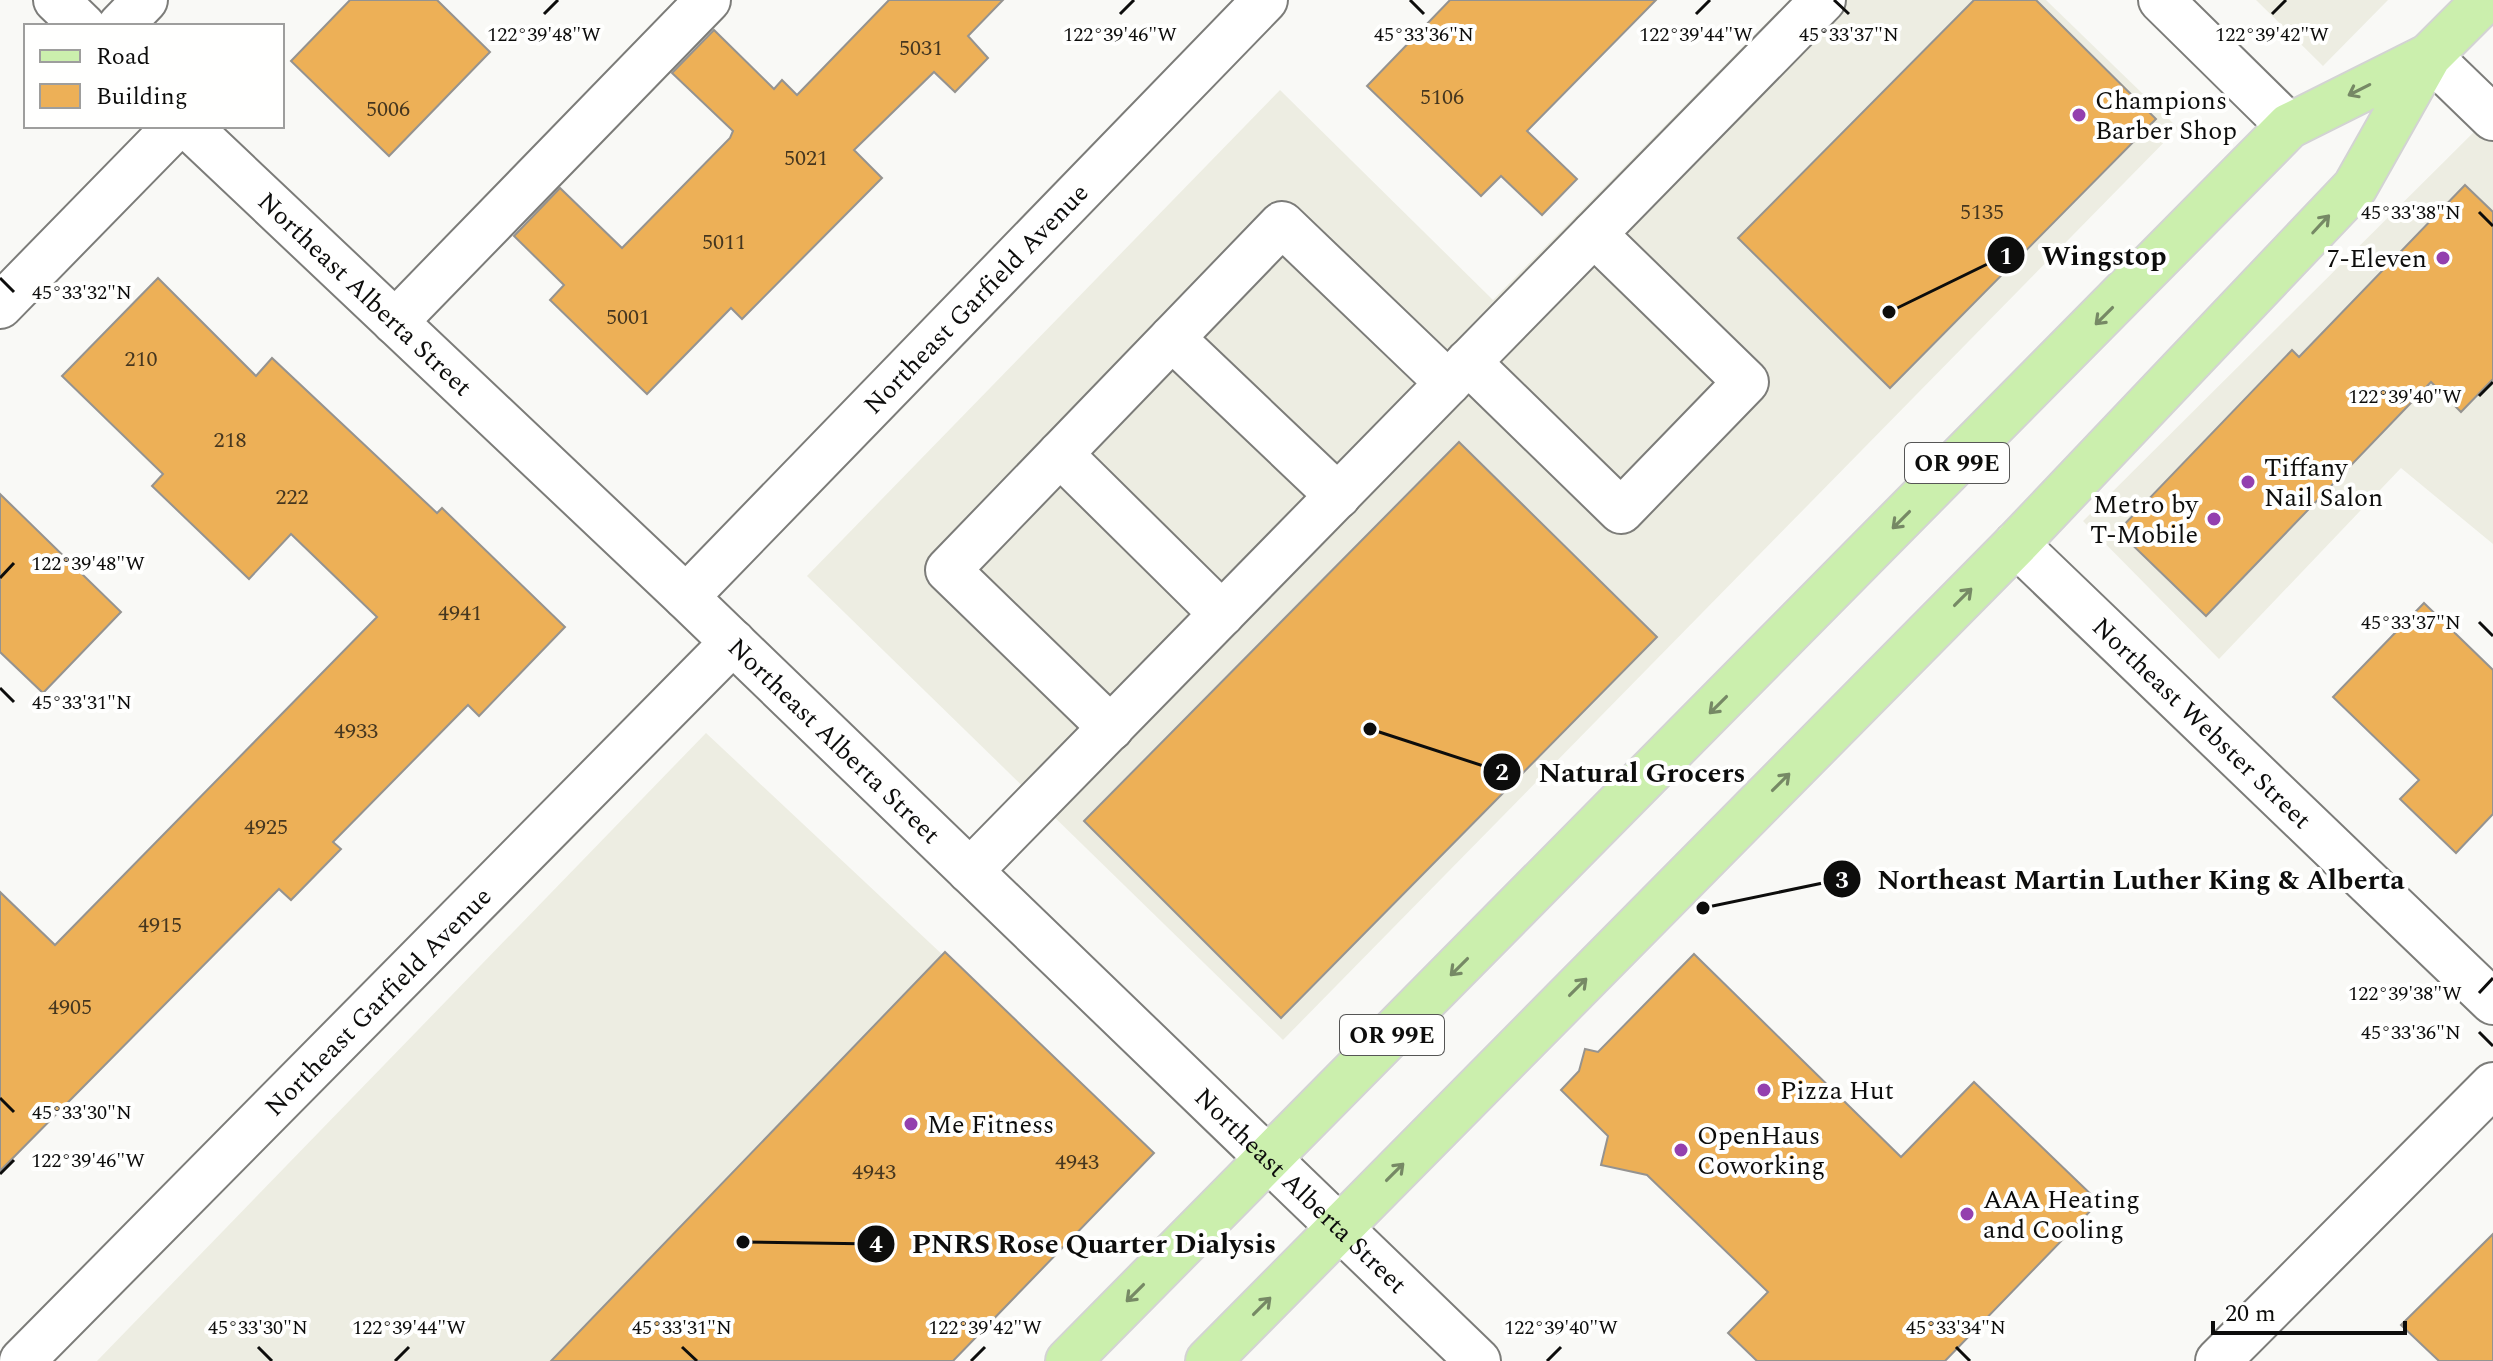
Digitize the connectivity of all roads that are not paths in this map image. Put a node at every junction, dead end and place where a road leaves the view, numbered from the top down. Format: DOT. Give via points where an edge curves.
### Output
graph roads {
  1 [pos="56,0"];
  2 [pos="145,0"];
  3 [pos="708,0"];
  4 [pos="1265,0"];
  5 [pos="1823,0"];
  6 [pos="2161,0"];
  7 [pos="2485,0"];
  8 [pos="81,24"];
  9 [pos="122,24"];
  10 [pos="2429,56"];
  11 [pos="2493,118"];
  12 [pos="2289,126"];
  13 [pos="174,128"];
  14 [pos="190,128"];
  15 [pos="1594,234"];
  16 [pos="0,306"];
  17 [pos="395,322"];
  18 [pos="1172,338"];
  19 [pos="1458,373"];
  20 [pos="1060,454"];
  21 [pos="1338,496"];
  22 [pos="2016,544"];
  23 [pos="686,597"];
  24 [pos="1222,614"];
  25 [pos="733,642"];
  26 [pos="1111,728"];
  27 [pos="970,871"];
  28 [pos="2493,1002"];
  29 [pos="2493,1085"];
  30 [pos="1269,1158"];
  31 [pos="1340,1227"];
  32 [pos="22,1361"];
  33 [pos="1068,1361"];
  34 [pos="1208,1361"];
  35 [pos="1478,1361"];
  36 [pos="2218,1361"];
  1 -- 8 [label="street"];
  2 -- 9 [label="street"];
  3 -- 17 [label="street"];
  4 -- 23 [label="street, Northeast Garfield Avenue"];
  5 -- 15 [label="street"];
  6 -- 12 [label="street"];
  7 -- 10 [label="main road, OR 99E"];
  10 -- 11 [label="street"];
  10 -- 12 [label="main road, OR 99E, one-way"];
  22 -- 10 [label="main road, OR 99E, one-way" via="2355,187"];
  12 -- 30 [label="main road, OR 99E, one-way"];
  13 -- 16 [label="street"];
  14 -- 17 [label="street, Northeast Alberta Street"];
  15 -- 19 [label="street"];
  15 -- 19 [label="street" via="1746,382 1621,511"];
  17 -- 23 [label="street, Northeast Alberta Street"];
  18 -- 19 [label="street" via="1282,224"];
  18 -- 20 [label="street"];
  18 -- 21 [label="street"];
  19 -- 21 [label="street"];
  20 -- 24 [label="street"];
  20 -- 26 [label="street" via="948,570"];
  21 -- 24 [label="street"];
  22 -- 28 [label="street, Northeast Webster Street"];
  31 -- 22 [label="main road, OR 99E, one-way"];
  23 -- 25 [label="street, Northeast Alberta Street"];
  24 -- 26 [label="street"];
  25 -- 27 [label="street, Northeast Alberta Street"];
  25 -- 32 [label="street, Northeast Garfield Avenue"];
  26 -- 27 [label="street"];
  27 -- 30 [label="street, Northeast Alberta Street"];
  29 -- 36 [label="street"];
  30 -- 31 [label="street, Northeast Alberta Street"];
  30 -- 33 [label="main road, OR 99E, one-way"];
  34 -- 31 [label="main road, OR 99E, one-way"];
  31 -- 35 [label="street, Northeast Alberta Street"];
}
